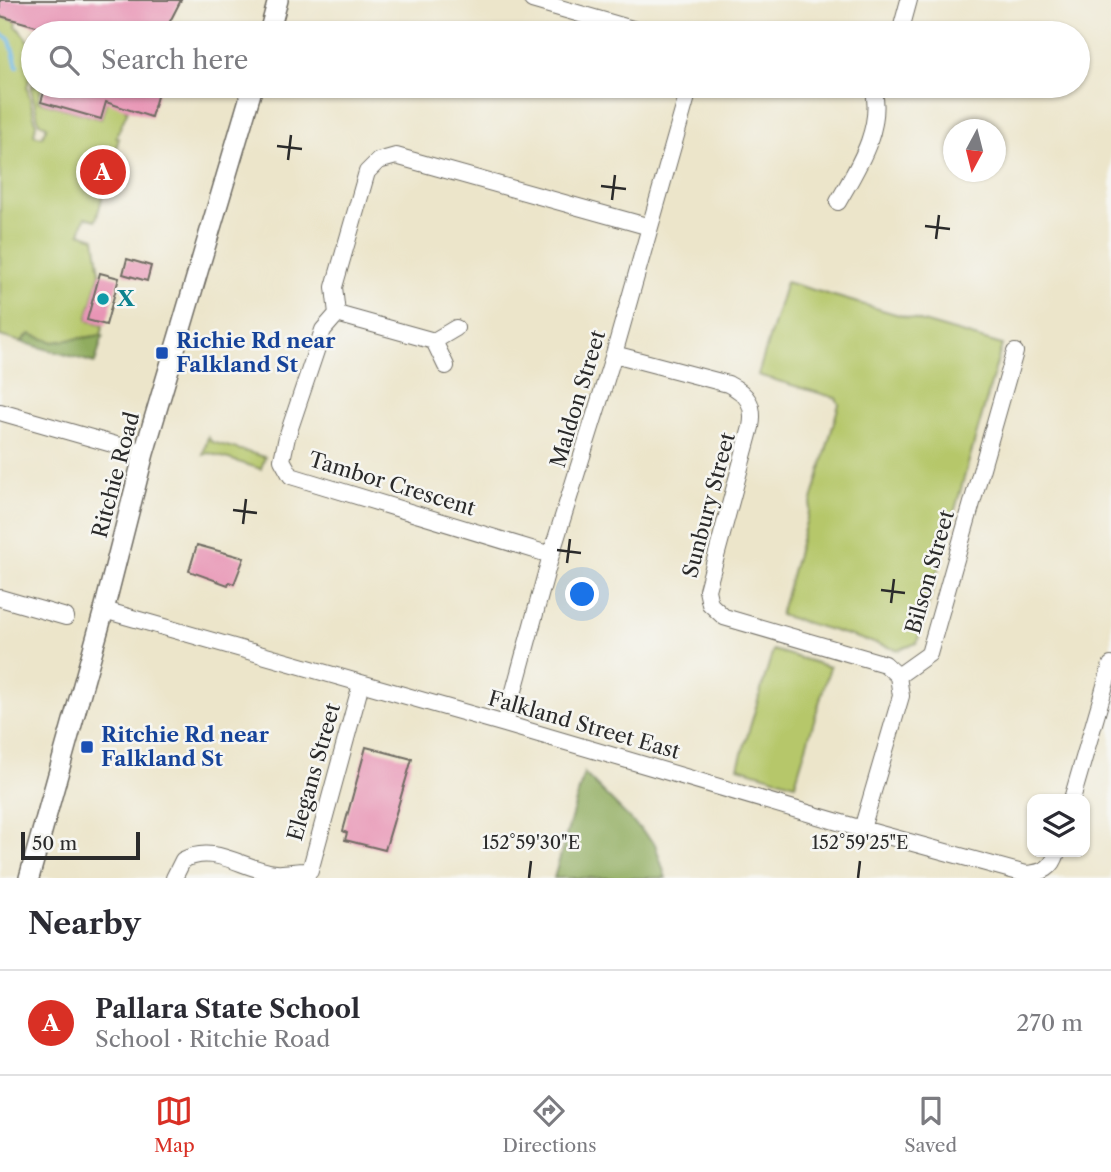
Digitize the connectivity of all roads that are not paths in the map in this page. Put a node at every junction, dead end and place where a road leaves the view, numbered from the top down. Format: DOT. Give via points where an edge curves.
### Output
graph roads {
  1 [pos="278,0"];
  2 [pos="531,0"];
  3 [pos="909,0"];
  4 [pos="272,21"];
  5 [pos="604,21"];
  6 [pos="903,21"];
  7 [pos="249,98"];
  8 [pos="687,98"];
  9 [pos="875,98"];
  10 [pos="838,202"];
  11 [pos="650,227"];
  12 [pos="337,314"];
  13 [pos="456,328"];
  14 [pos="434,341"];
  15 [pos="1015,352"];
  16 [pos="614,354"];
  17 [pos="446,366"];
  18 [pos="0,412"];
  19 [pos="144,453"];
  20 [pos="551,555"];
  21 [pos="0,598"];
  22 [pos="104,610"];
  23 [pos="66,617"];
  24 [pos="1111,664"];
  25 [pos="898,677"];
  26 [pos="361,684"];
  27 [pos="505,724"];
  28 [pos="1073,794"];
  29 [pos="862,829"];
  30 [pos="1054,859"];
  31 [pos="312,875"];
  32 [pos="29,878"];
  33 [pos="174,878"];
  1 -- 4 [label="street"];
  2 -- 5 [label="street"];
  3 -- 6 [label="street"];
  7 -- 19 [label="street, Ritchie Road"];
  8 -- 11 [label="street, Maldon Street"];
  9 -- 10 [label="street" via="877,110 864,156"];
  11 -- 12 [label="street" via="396,156 378,161 367,172 334,287"];
  11 -- 16 [label="street, Maldon Street"];
  12 -- 14 [label="street"];
  12 -- 20 [label="street, Tambor Crescent" via="323,330 287,437 282,460 291,476"];
  13 -- 14 [label="street"];
  14 -- 17 [label="street"];
  15 -- 25 [label="street, Bilson Street" via="929,654"];
  16 -- 20 [label="street, Maldon Street"];
  16 -- 25 [label="street, Sunbury Street" via="728,384 741,391 754,412 708,590 710,604 724,617 885,664"];
  18 -- 19 [label="street"];
  19 -- 22 [label="street, Ritchie Road"];
  20 -- 27 [label="street, Maldon Street"];
  21 -- 23 [label="street"];
  22 -- 26 [label="street, Falkland Street East"];
  22 -- 32 [label="street, Ritchie Road"];
  24 -- 28 [label="street"];
  25 -- 29 [label="street" via="901,696"];
  26 -- 27 [label="street, Falkland Street East"];
  26 -- 31 [label="street, Elegans Street" via="312,855"];
  27 -- 29 [label="street, Falkland Street East"];
  29 -- 30 [label="street, Falkland Street East" via="1026,874 1039,873"];
  31 -- 33 [label="street" via="276,873 201,853 183,860"];
}
